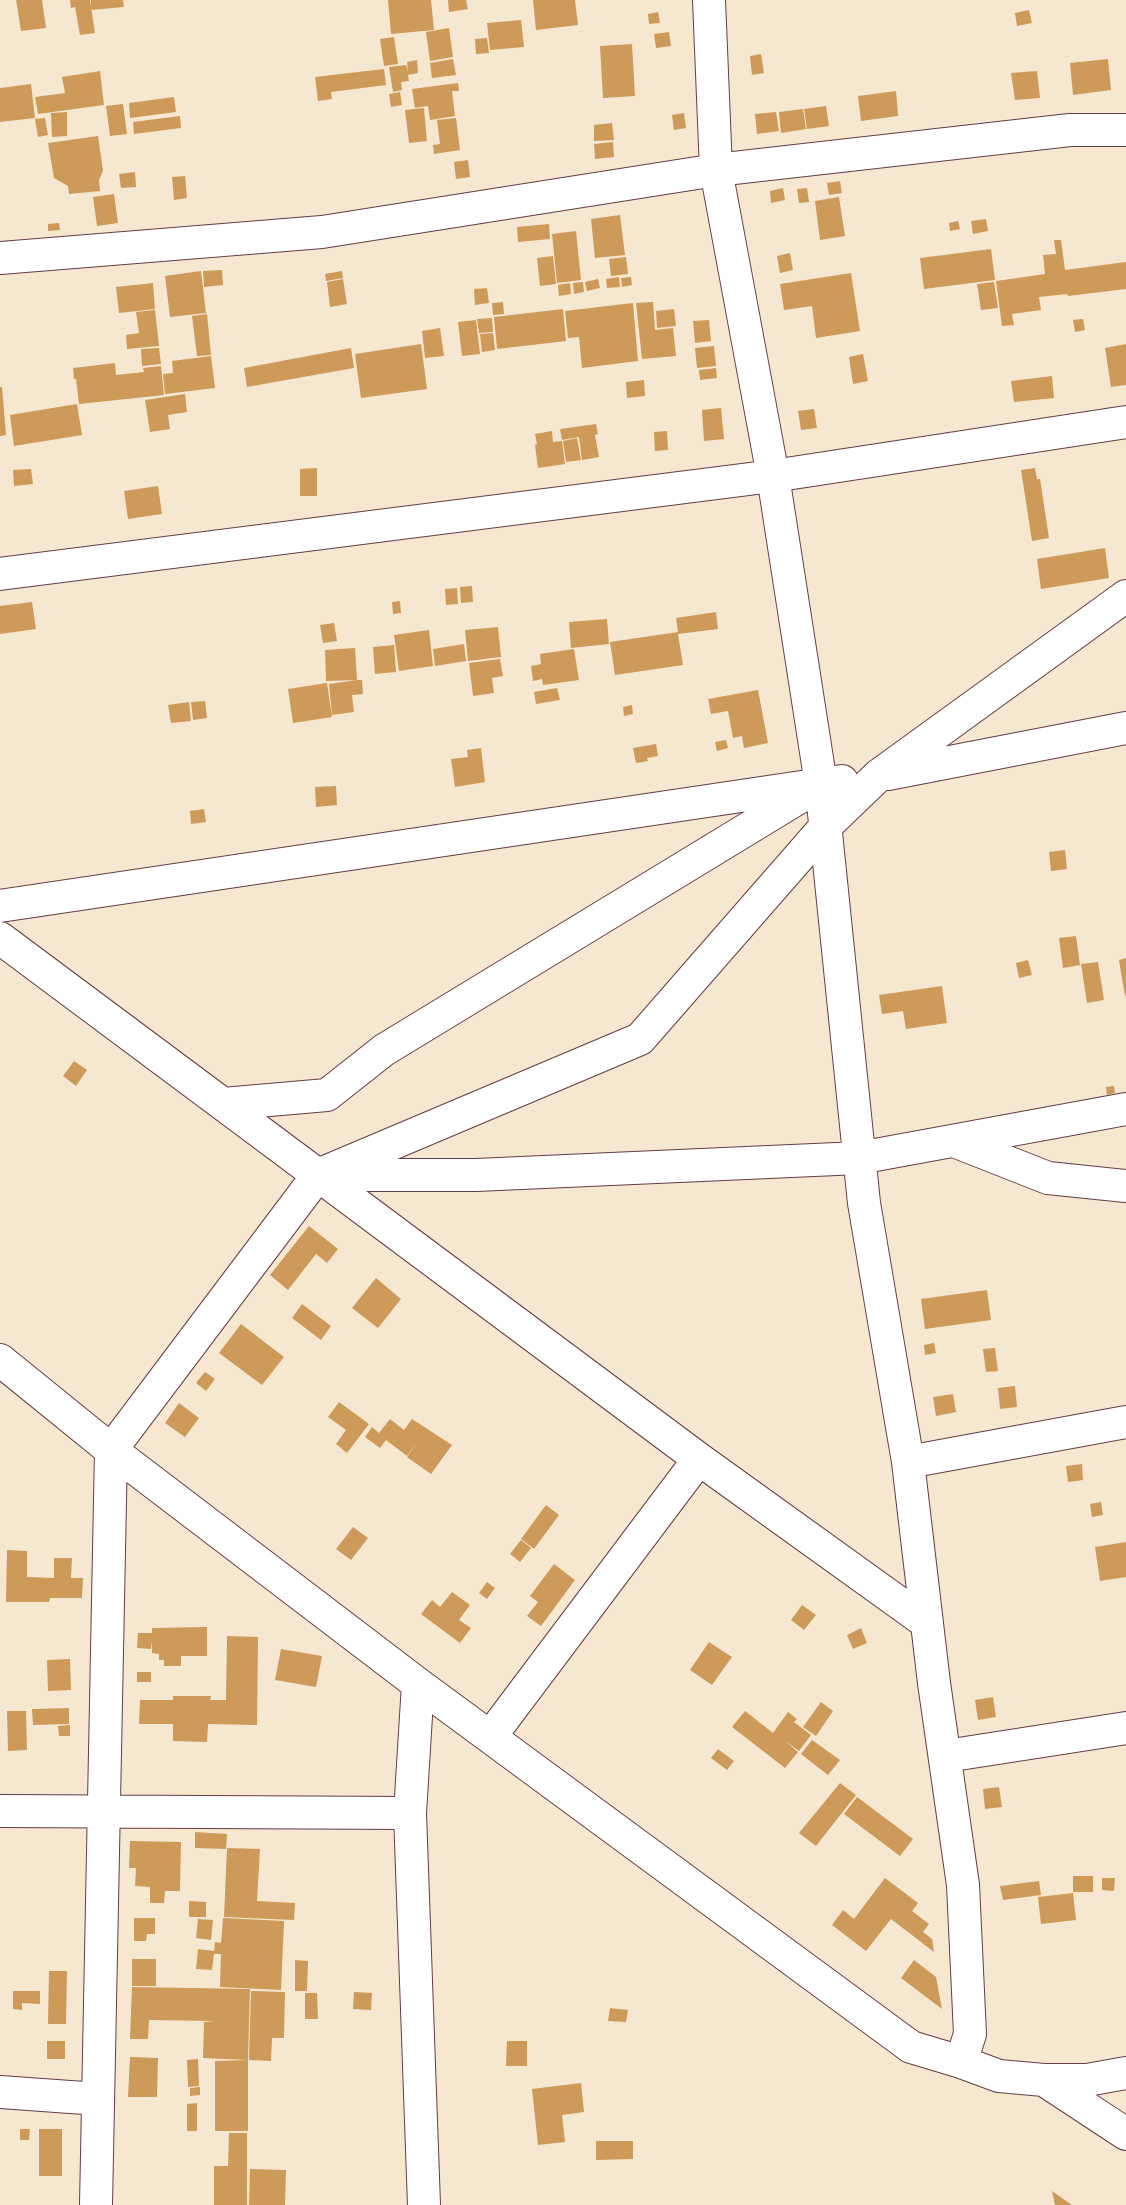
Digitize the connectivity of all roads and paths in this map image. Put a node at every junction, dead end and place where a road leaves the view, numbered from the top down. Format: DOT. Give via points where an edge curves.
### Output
graph roads {
  1 [pos="709,0"];
  2 [pos="1126,130"];
  3 [pos="716,170"];
  4 [pos="0,258"];
  5 [pos="1126,422"];
  6 [pos="773,476"];
  7 [pos="0,574"];
  8 [pos="1126,596"];
  9 [pos="1126,728"];
  10 [pos="879,776"];
  11 [pos="821,784"];
  12 [pos="826,826"];
  13 [pos="0,906"];
  14 [pos="0,938"];
  15 [pos="223,1104"];
  16 [pos="1126,1109"];
  17 [pos="954,1141"];
  18 [pos="859,1158"];
  19 [pos="318,1175"];
  20 [pos="1126,1186"];
  21 [pos="0,1360"];
  22 [pos="1126,1422"];
  23 [pos="111,1450"];
  24 [pos="699,1459"];
  25 [pos="908,1462"];
  26 [pos="927,1623"];
  27 [pos="418,1684"];
  28 [pos="1126,1728"];
  29 [pos="490,1737"];
  30 [pos="946,1756"];
  31 [pos="105,1810"];
  32 [pos="0,1811"];
  33 [pos="410,1813"];
  34 [pos="961,2062"];
  35 [pos="1126,2073"];
  36 [pos="1044,2080"];
  37 [pos="0,2092"];
  38 [pos="98,2099"];
  39 [pos="1126,2133"];
  40 [pos="96,2205"];
  41 [pos="423,2205"];
  1 -- 3 [label="street"];
  2 -- 3 [label="street" via="1070,130"];
  3 -- 4 [label="street" via="322,232"];
  3 -- 6 [label="street"];
  5 -- 6 [label="street"];
  6 -- 7 [label="street"];
  6 -- 11 [label="street"];
  8 -- 10 [label="street"];
  9 -- 10 [label="street"];
  10 -- 11 [label="street"];
  10 -- 12 [label="street"];
  11 -- 12 [label="street"];
  11 -- 13 [label="street"];
  11 -- 15 [label="street" via="384,1050 327,1095"];
  12 -- 18 [label="street"];
  12 -- 19 [label="street" via="640,1039"];
  14 -- 15 [label="street"];
  15 -- 19 [label="street"];
  16 -- 17 [label="street"];
  17 -- 18 [label="street"];
  17 -- 20 [label="street" via="1048,1178"];
  18 -- 19 [label="street" via="476,1175"];
  18 -- 25 [label="street"];
  19 -- 23 [label="street"];
  19 -- 24 [label="street"];
  21 -- 23 [label="street"];
  22 -- 25 [label="street"];
  23 -- 27 [label="street"];
  23 -- 31 [label="street"];
  24 -- 26 [label="street"];
  24 -- 29 [label="street"];
  25 -- 26 [label="street"];
  26 -- 30 [label="street"];
  27 -- 29 [label="street"];
  27 -- 33 [label="street"];
  28 -- 30 [label="street"];
  29 -- 34 [label="street" via="911,2047"];
  30 -- 34 [label="street" via="963,1885 970,2034"];
  31 -- 32 [label="street"];
  31 -- 33 [label="street"];
  31 -- 38 [label="street"];
  33 -- 41 [label="street"];
  34 -- 36 [label="street" via="999,2076"];
  35 -- 36 [label="street" via="1088,2080"];
  36 -- 39 [label="street"];
  37 -- 38 [label="street"];
  38 -- 40 [label="street"];
}
